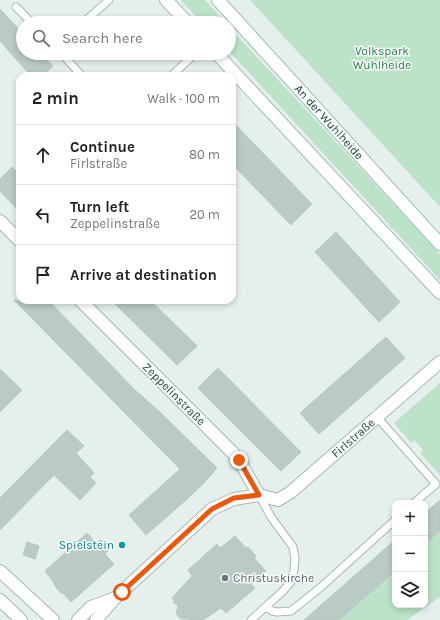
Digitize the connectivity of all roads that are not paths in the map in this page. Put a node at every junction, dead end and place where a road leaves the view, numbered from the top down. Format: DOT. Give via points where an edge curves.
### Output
graph roads {
  1 [pos="109,0"];
  2 [pos="166,0"];
  3 [pos="218,0"];
  4 [pos="16,7"];
  5 [pos="25,16"];
  6 [pos="91,16"];
  7 [pos="181,16"];
  8 [pos="233,16"];
  9 [pos="236,20"];
  10 [pos="67,60"];
  11 [pos="188,60"];
  12 [pos="223,60"];
  13 [pos="78,72"];
  14 [pos="175,72"];
  15 [pos="234,72"];
  16 [pos="236,74"];
  17 [pos="0,221"];
  18 [pos="16,237"];
  19 [pos="440,244"];
  20 [pos="440,293"];
  21 [pos="84,304"];
  22 [pos="440,362"];
  23 [pos="377,417"];
  24 [pos="259,495"];
  25 [pos="417,500"];
  26 [pos="392,523"];
  27 [pos="0,571"];
  28 [pos="114,599"];
  29 [pos="0,600"];
  30 [pos="266,606"];
  31 [pos="21,620"];
  32 [pos="53,620"];
  33 [pos="78,620"];
  34 [pos="96,620"];
  35 [pos="110,620"];
  36 [pos="251,620"];
  1 -- 6 [label="lane"];
  2 -- 7 [label="street"];
  3 -- 8 [label="street, An der Wuhlheide"];
  4 -- 5 [label="lane"];
  9 -- 19 [label="street, An der Wuhlheide"];
  10 -- 13 [label="lane"];
  11 -- 14 [label="lane"];
  12 -- 15 [label="street"];
  16 -- 20 [label="street"];
  17 -- 18 [label="street"];
  21 -- 24 [label="street, Zeppelinstraße" via="232,452"];
  22 -- 23 [label="street, Firlstraße"];
  23 -- 24 [label="street, Firlstraße" via="291,492 278,500"];
  23 -- 25 [label="lane" via="436,484"];
  24 -- 28 [label="street, Firlstraße" via="234,498 212,509"];
  24 -- 30 [label="lane" via="292,547 295,559 291,582"];
  26 -- 30 [label="lane" via="291,611 277,612"];
  27 -- 32 [label="street"];
  28 -- 33 [label="street, Firlstraße" via="91,607"];
  28 -- 34 [label="street, Firlstraße"];
  28 -- 35 [label="street"];
  29 -- 31 [label="street"];
  30 -- 36 [label="lane"];
}
